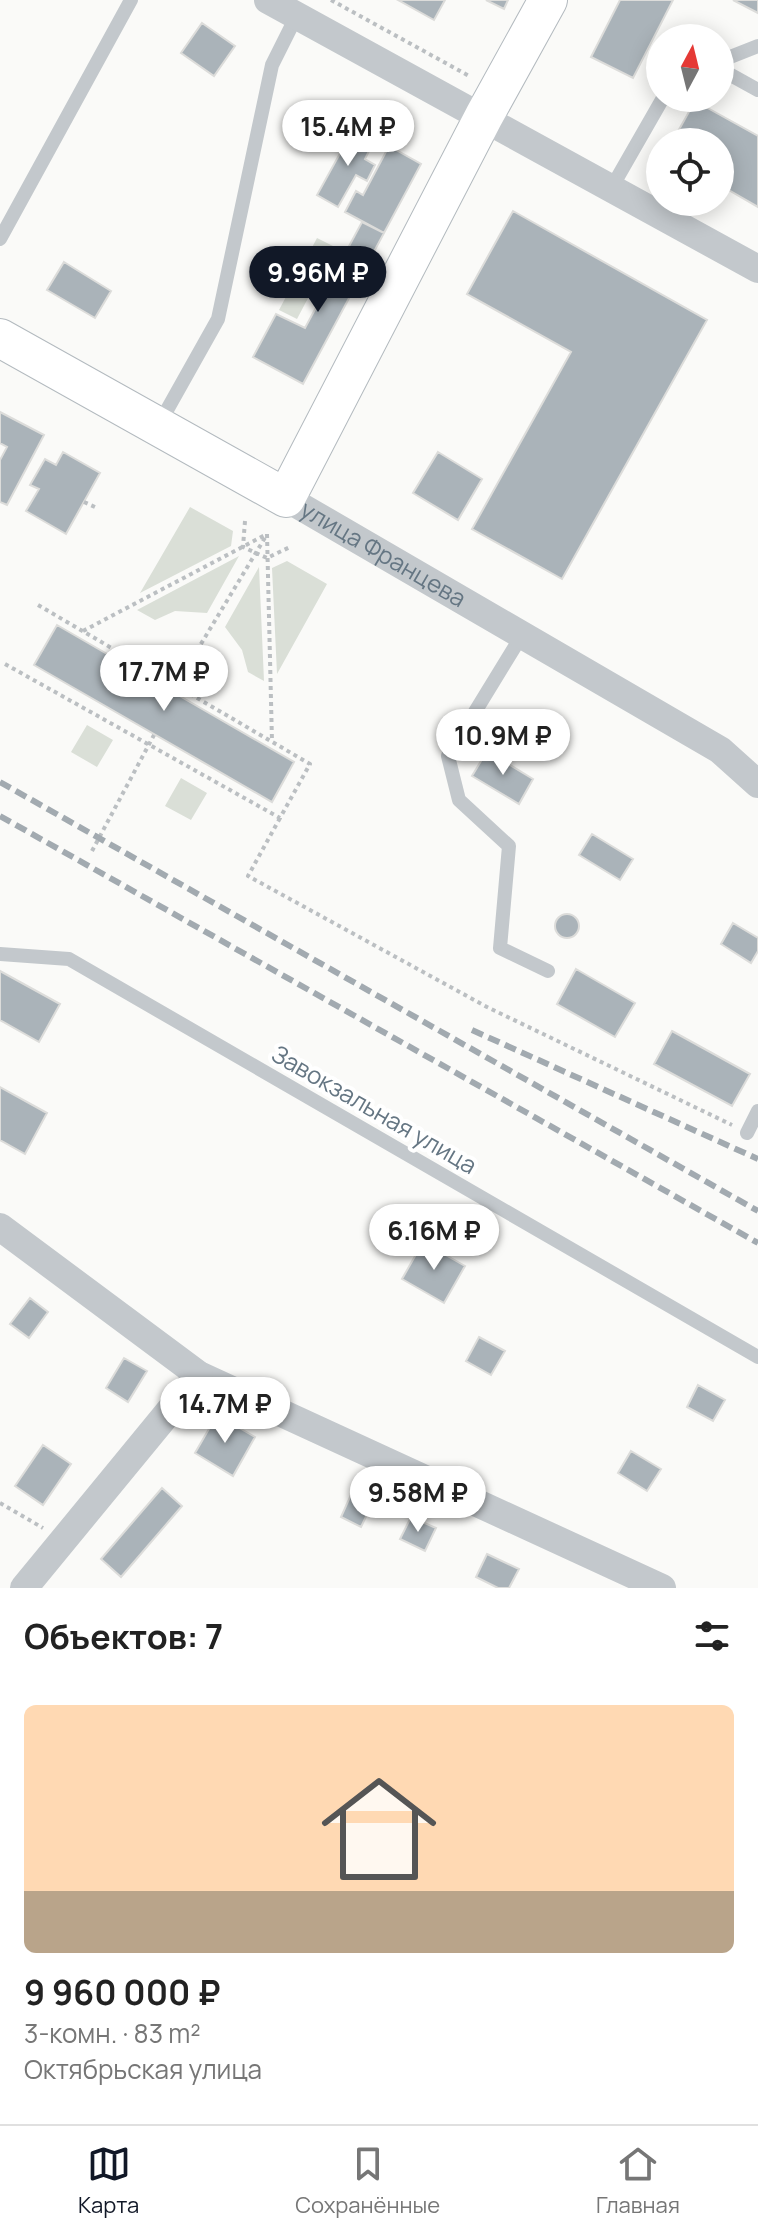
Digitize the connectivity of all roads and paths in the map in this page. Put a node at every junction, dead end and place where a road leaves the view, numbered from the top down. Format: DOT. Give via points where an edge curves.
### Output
graph roads {
  1 [pos="131,0"];
  2 [pos="268,0"];
  3 [pos="331,0"];
  4 [pos="548,0"];
  5 [pos="297,15"];
  6 [pos="758,46"];
  7 [pos="734,55"];
  8 [pos="734,77"];
  9 [pos="758,90"];
  10 [pos="483,99"];
  11 [pos="655,112"];
  12 [pos="612,187"];
  13 [pos="0,239"];
  14 [pos="758,269"];
  15 [pos="0,338"];
  16 [pos="158,426"];
  17 [pos="286,498"];
  18 [pos="84,502"];
  19 [pos="95,507"];
  20 [pos="245,521"];
  21 [pos="267,534"];
  22 [pos="243,547"];
  23 [pos="290,547"];
  24 [pos="255,554"];
  25 [pos="267,558"];
  26 [pos="38,605"];
  27 [pos="83,631"];
  28 [pos="522,635"];
  29 [pos="5,664"];
  30 [pos="176,686"];
  31 [pos="172,692"];
  32 [pos="154,735"];
  33 [pos="272,742"];
  34 [pos="149,744"];
  35 [pos="758,784"];
  36 [pos="280,818"];
  37 [pos="92,851"];
  38 [pos="0,954"];
  39 [pos="548,971"];
  40 [pos="758,1111"];
  41 [pos="747,1133"];
  42 [pos="0,1227"];
  43 [pos="758,1357"];
  44 [pos="199,1375"];
  45 [pos="0,1503"];
  46 [pos="64,1540"];
  47 [pos="24,1588"];
  48 [pos="662,1588"];
  1 -- 13 [label="lane"];
  2 -- 5 [label="street"];
  3 -- 10 [label="path"];
  4 -- 10 [label="main road"];
  5 -- 10 [label="street"];
  5 -- 16 [label="lane" via="272,65 218,319"];
  6 -- 7 [label="lane"];
  8 -- 9 [label="lane"];
  10 -- 12 [label="street"];
  10 -- 17 [label="main road"];
  11 -- 12 [label="lane"];
  12 -- 14 [label="street"];
  15 -- 16 [label="main road, улица Францева"];
  16 -- 17 [label="main road, улица Францева"];
  17 -- 28 [label="street, улица Францева"];
  18 -- 19 [label="path"];
  20 -- 22 [label="path"];
  21 -- 22 [label="path"];
  21 -- 24 [label="path"];
  21 -- 25 [label="path"];
  22 -- 24 [label="path"];
  22 -- 27 [label="path"];
  23 -- 25 [label="path"];
  24 -- 25 [label="path"];
  24 -- 30 [label="path"];
  25 -- 33 [label="path"];
  26 -- 27 [label="path"];
  27 -- 30 [label="path"];
  28 -- 35 [label="street, улица Францева" via="720,750"];
  28 -- 39 [label="lane" via="448,756 459,800 509,846 500,948"];
  29 -- 34 [label="path"];
  30 -- 31 [label="path"];
  30 -- 33 [label="path"];
  32 -- 34 [label="path"];
  33 -- 36 [label="path" via="310,764"];
  34 -- 36 [label="path"];
  34 -- 37 [label="path"];
  36 -- 41 [label="path" via="248,876 487,1007"];
  38 -- 43 [label="lane, Завокзальная улица" via="69,959"];
  40 -- 41 [label="lane"];
  42 -- 44 [label="street"];
  44 -- 46 [label="street"];
  44 -- 48 [label="street"];
  45 -- 46 [label="path"];
  46 -- 47 [label="street"];
}
